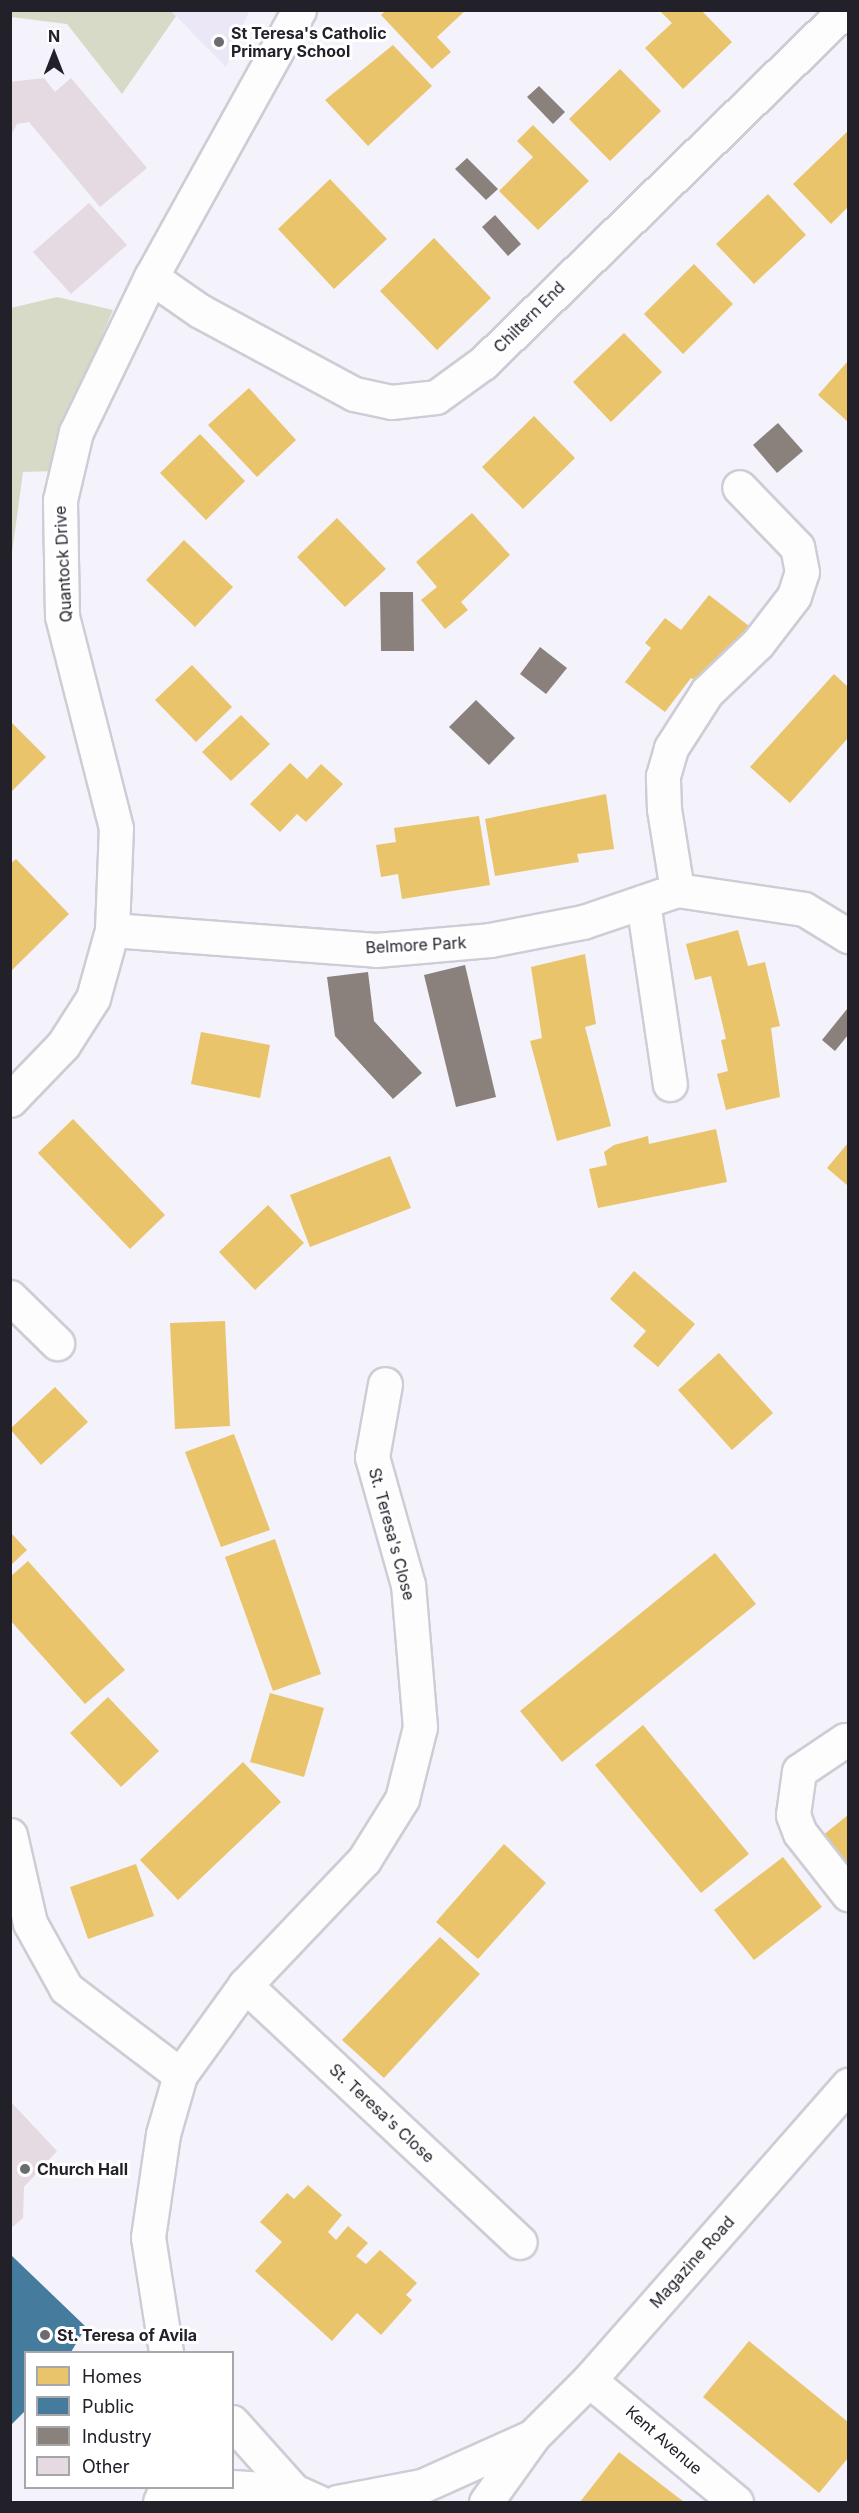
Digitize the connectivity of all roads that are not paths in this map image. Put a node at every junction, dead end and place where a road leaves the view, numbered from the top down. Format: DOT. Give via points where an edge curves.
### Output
graph roads {
  1 [pos="299,10"];
  2 [pos="845,10"];
  3 [pos="151,277"];
  4 [pos="739,487"];
  5 [pos="677,890"];
  6 [pos="643,902"];
  7 [pos="112,930"];
  8 [pos="849,936"];
  9 [pos="670,1084"];
  10 [pos="10,1100"];
  11 [pos="10,1297"];
  12 [pos="57,1343"];
  13 [pos="385,1384"];
  14 [pos="845,1740"];
  15 [pos="10,1835"];
  16 [pos="849,1894"];
  17 [pos="244,1985"];
  18 [pos="180,2075"];
  19 [pos="849,2085"];
  20 [pos="520,2242"];
  21 [pos="170,2344"];
  22 [pos="589,2380"];
  23 [pos="234,2424"];
  24 [pos="533,2436"];
  25 [pos="234,2488"];
  26 [pos="224,2489"];
  27 [pos="307,2497"];
  28 [pos="182,2502"];
  29 [pos="337,2502"];
  30 [pos="486,2502"];
  31 [pos="736,2502"];
  1 -- 3 [label="street, Quantock Drive"];
  2 -- 3 [label="street, Chiltern End" via="483,363 436,397 391,402 354,394 200,311"];
  3 -- 7 [label="street, Quantock Drive" via="76,432 60,500 62,616 116,828"];
  4 -- 5 [label="street" via="796,547 802,572 794,596 758,643 708,692 671,748 663,776 664,809"];
  5 -- 6 [label="street, Belmore Park"];
  5 -- 8 [label="street, Belmore Park" via="804,909"];
  6 -- 7 [label="street, Belmore Park" via="583,922 490,940 376,950"];
  6 -- 9 [label="street"];
  7 -- 10 [label="street, Quantock Drive" via="93,998 63,1045"];
  11 -- 12 [label="street"];
  13 -- 17 [label="street, St. Teresa's Close" via="372,1457 408,1585 420,1727 402,1799 363,1860"];
  14 -- 16 [label="street" via="799,1771 793,1815 800,1833"];
  15 -- 18 [label="street" via="30,1923 66,1989"];
  17 -- 18 [label="street, St. Teresa's Close"];
  17 -- 20 [label="street, St. Teresa's Close"];
  18 -- 21 [label="street, St. Teresa's Close" via="163,2134 148,2237"];
  19 -- 22 [label="street, Magazine Road"];
  22 -- 24 [label="street, Magazine Road"];
  22 -- 31 [label="street, Kent Avenue"];
  23 -- 27 [label="street"];
  24 -- 29 [label="street, Magazine Road" via="422,2486"];
  24 -- 30 [label="street, Magazine Road"];
  25 -- 27 [label="street"];
  26 -- 28 [label="street"];
}
